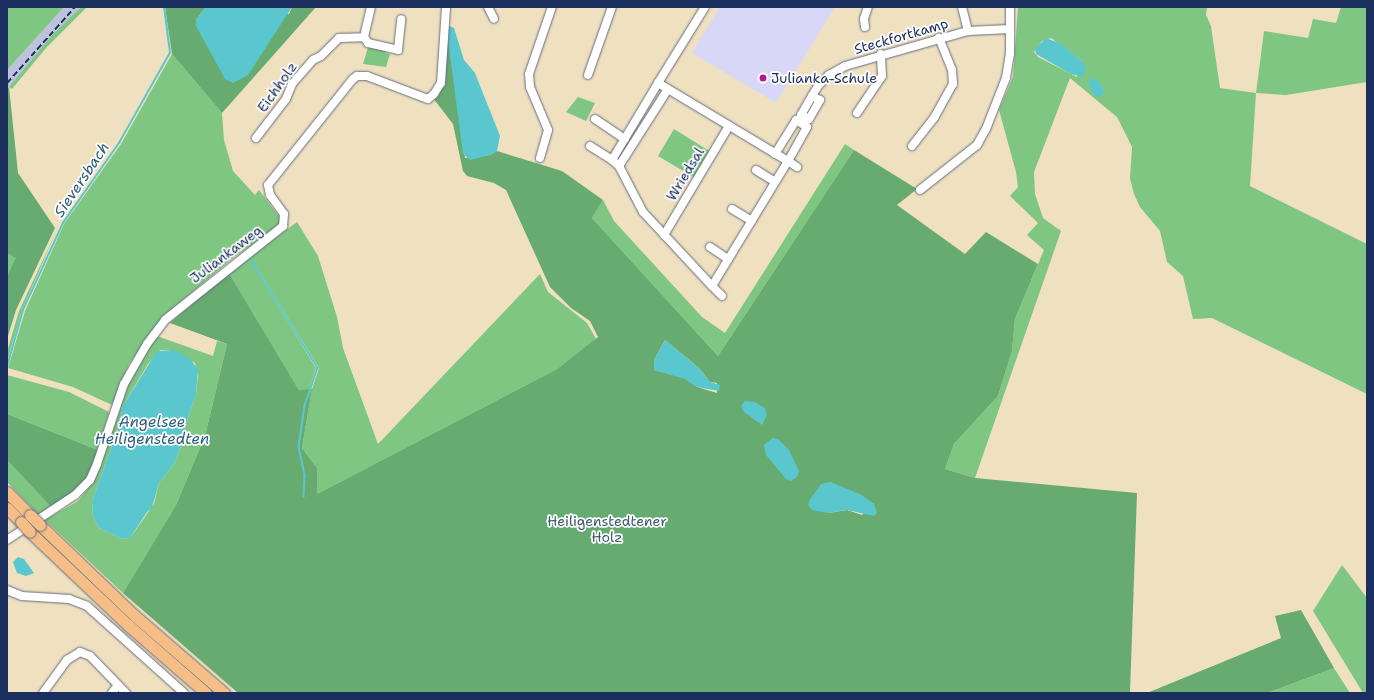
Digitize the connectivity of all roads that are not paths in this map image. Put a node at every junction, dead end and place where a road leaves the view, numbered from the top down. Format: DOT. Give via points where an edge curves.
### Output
graph roads {
  1 [pos="371,7"];
  2 [pos="446,7"];
  3 [pos="488,7"];
  4 [pos="552,7"];
  5 [pos="612,7"];
  6 [pos="705,7"];
  7 [pos="868,7"];
  8 [pos="962,7"];
  9 [pos="1010,7"];
  10 [pos="401,19"];
  11 [pos="494,19"];
  12 [pos="865,27"];
  13 [pos="1010,29"];
  14 [pos="968,31"];
  15 [pos="364,37"];
  16 [pos="939,38"];
  17 [pos="881,54"];
  18 [pos="588,75"];
  19 [pos="658,83"];
  20 [pos="668,89"];
  21 [pos="812,96"];
  22 [pos="857,113"];
  23 [pos="595,119"];
  24 [pos="729,126"];
  25 [pos="256,138"];
  26 [pos="625,139"];
  27 [pos="590,146"];
  28 [pos="912,146"];
  29 [pos="776,154"];
  30 [pos="540,158"];
  31 [pos="612,160"];
  32 [pos="788,161"];
  33 [pos="619,166"];
  34 [pos="796,167"];
  35 [pos="756,170"];
  36 [pos="775,182"];
  37 [pos="920,190"];
  38 [pos="732,209"];
  39 [pos="752,221"];
  40 [pos="664,235"];
  41 [pos="710,247"];
  42 [pos="728,259"];
  43 [pos="712,286"];
  44 [pos="722,296"];
  45 [pos="7,492"];
  46 [pos="7,508"];
  47 [pos="42,520"];
  48 [pos="9,539"];
  49 [pos="7,590"];
  50 [pos="118,685"];
  51 [pos="43,693"];
  52 [pos="112,693"];
  53 [pos="126,693"];
  54 [pos="184,693"];
  55 [pos="206,693"];
  56 [pos="224,693"];
  1 -- 15 [label="street"];
  2 -- 47 [label="street, Juliankaweg" via="440,84 428,99 367,76 357,76 353,79 268,184 270,195 284,214 283,226 165,320 124,384 90,480 76,495"];
  3 -- 11 [label="street"];
  4 -- 30 [label="street" via="529,74 530,87 548,130"];
  5 -- 18 [label="street"];
  6 -- 19 [label="street"];
  7 -- 12 [label="street" via="864,19"];
  8 -- 14 [label="street"];
  9 -- 13 [label="street"];
  10 -- 15 [label="street, Eichholz" via="398,50 368,42"];
  13 -- 14 [label="street, Steckfortkamp"];
  13 -- 37 [label="street" via="1010,54 1006,78 977,145"];
  14 -- 16 [label="street, Steckfortkamp"];
  15 -- 25 [label="street, Eichholz" via="339,38 321,56 312,60 292,84 286,99"];
  16 -- 17 [label="street, Steckfortkamp"];
  16 -- 28 [label="street" via="951,66 953,84 934,118"];
  17 -- 21 [label="street, Steckfortkamp" via="835,71 820,83"];
  17 -- 22 [label="street" via="882,76"];
  19 -- 20 [label="street"];
  19 -- 26 [label="street"];
  20 -- 24 [label="street"];
  20 -- 33 [label="street"];
  23 -- 26 [label="street"];
  24 -- 29 [label="street"];
  24 -- 40 [label="street, Wriedsal"];
  26 -- 31 [label="street"];
  27 -- 31 [label="street"];
  29 -- 32 [label="street"];
  29 -- 32 [label="street" via="796,120 807,127"];
  31 -- 33 [label="street"];
  32 -- 34 [label="street"];
  32 -- 36 [label="street"];
  33 -- 40 [label="street" via="638,206"];
  35 -- 36 [label="street"];
  36 -- 39 [label="street"];
  38 -- 39 [label="street"];
  39 -- 42 [label="street"];
  40 -- 43 [label="street"];
  41 -- 42 [label="street"];
  42 -- 43 [label="street"];
  43 -- 44 [label="street"];
  45 -- 47 [label="highway, bridge" via="30,515"];
  46 -- 55 [label="highway, bridge" via="128,625"];
  47 -- 48 [label="street, Juliankaweg"];
  47 -- 56 [label="highway" via="135,616"];
  49 -- 54 [label="street" via="22,596 69,599 87,606"];
  50 -- 51 [label="street" via="88,655 77,652 63,665"];
  50 -- 52 [label="street"];
  50 -- 53 [label="street"];
}
